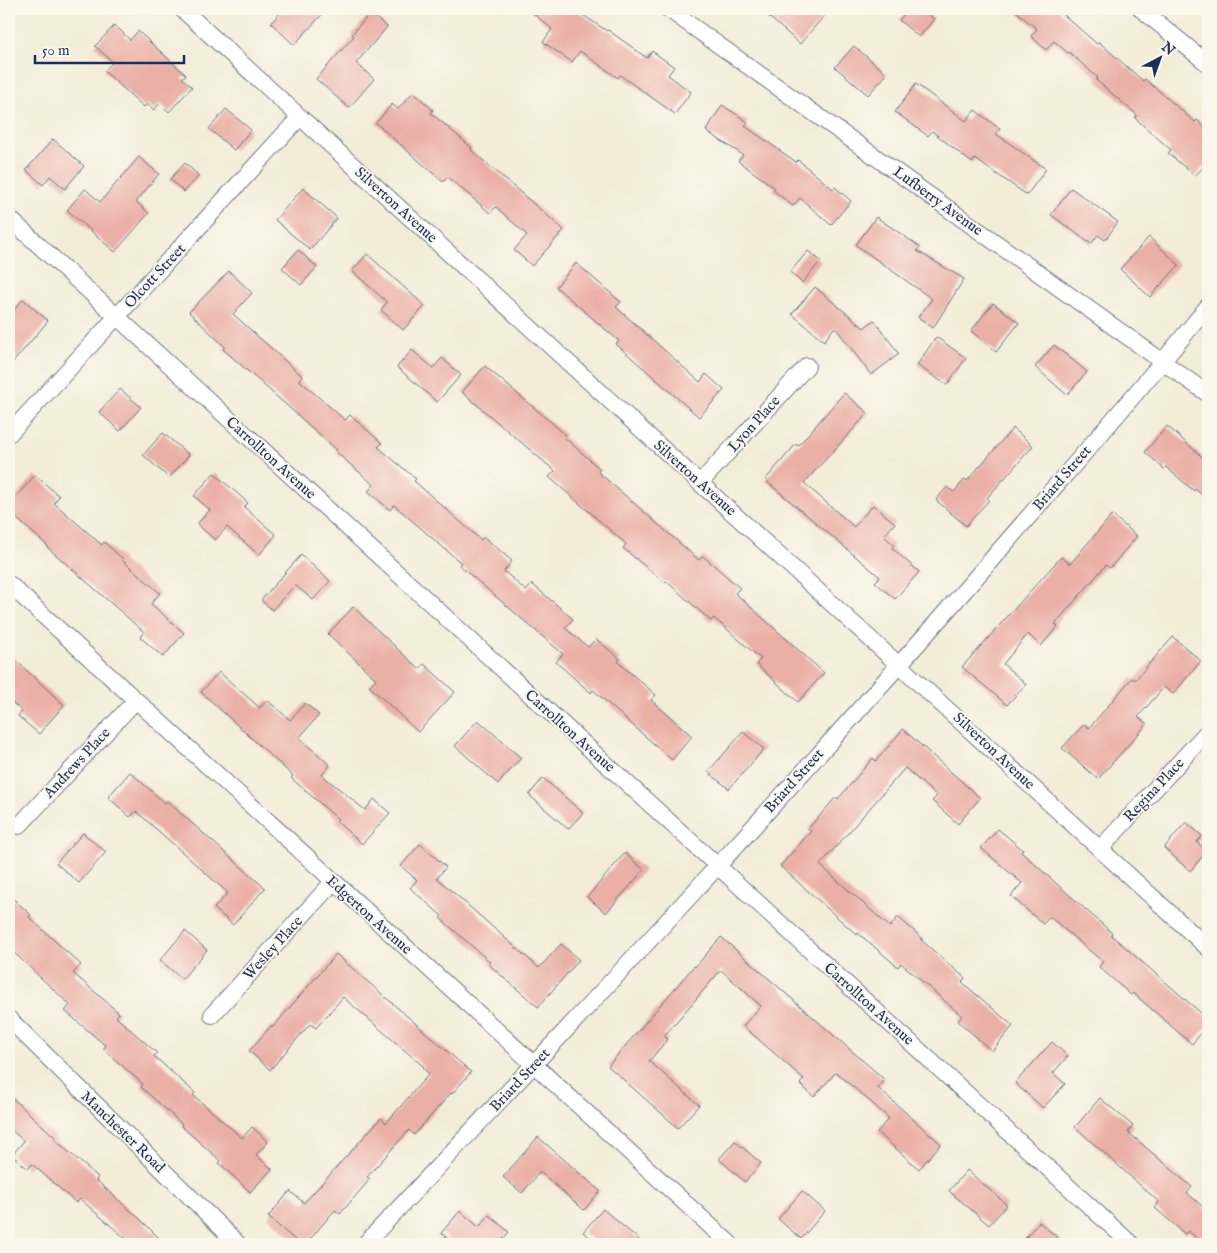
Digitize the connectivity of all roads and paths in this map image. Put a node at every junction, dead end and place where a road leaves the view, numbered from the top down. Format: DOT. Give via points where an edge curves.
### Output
graph roads {
  1 [pos="182,9"];
  2 [pos="668,9"];
  3 [pos="1141,9"];
  4 [pos="1208,64"];
  5 [pos="300,117"];
  6 [pos="9,218"];
  7 [pos="1208,306"];
  8 [pos="117,317"];
  9 [pos="1163,362"];
  10 [pos="807,366"];
  11 [pos="1208,394"];
  12 [pos="9,434"];
  13 [pos="700,482"];
  14 [pos="9,584"];
  15 [pos="900,665"];
  16 [pos="136,700"];
  17 [pos="1208,731"];
  18 [pos="19,826"];
  19 [pos="1100,849"];
  20 [pos="717,866"];
  21 [pos="333,882"];
  22 [pos="1208,948"];
  23 [pos="212,1015"];
  24 [pos="9,1019"];
  25 [pos="534,1065"];
  26 [pos="238,1244"];
  27 [pos="365,1244"];
  28 [pos="730,1244"];
  29 [pos="1131,1244"];
  1 -- 5 [label="street, Silverton Avenue"];
  2 -- 9 [label="street, Lufberry Avenue"];
  3 -- 4 [label="street"];
  5 -- 8 [label="street, Olcott Street"];
  5 -- 13 [label="street, Silverton Avenue"];
  6 -- 8 [label="street, Carrollton Avenue"];
  7 -- 9 [label="street, Briard Street"];
  8 -- 12 [label="street, Olcott Street"];
  8 -- 20 [label="street, Carrollton Avenue"];
  9 -- 11 [label="street, Lufberry Avenue"];
  9 -- 15 [label="street, Briard Street"];
  10 -- 13 [label="street, Lyon Place"];
  13 -- 15 [label="street, Silverton Avenue"];
  14 -- 16 [label="street, Edgerton Avenue"];
  15 -- 19 [label="street, Silverton Avenue"];
  15 -- 20 [label="street, Briard Street"];
  16 -- 18 [label="street, Andrews Place"];
  16 -- 21 [label="street, Edgerton Avenue"];
  17 -- 19 [label="street, Regina Place"];
  19 -- 22 [label="street, Silverton Avenue"];
  20 -- 25 [label="street, Briard Street"];
  20 -- 29 [label="street, Carrollton Avenue"];
  21 -- 23 [label="street, Wesley Place"];
  21 -- 25 [label="street, Edgerton Avenue"];
  24 -- 26 [label="street, Manchester Road"];
  25 -- 27 [label="street, Briard Street"];
  25 -- 28 [label="street, Edgerton Avenue"];
}
